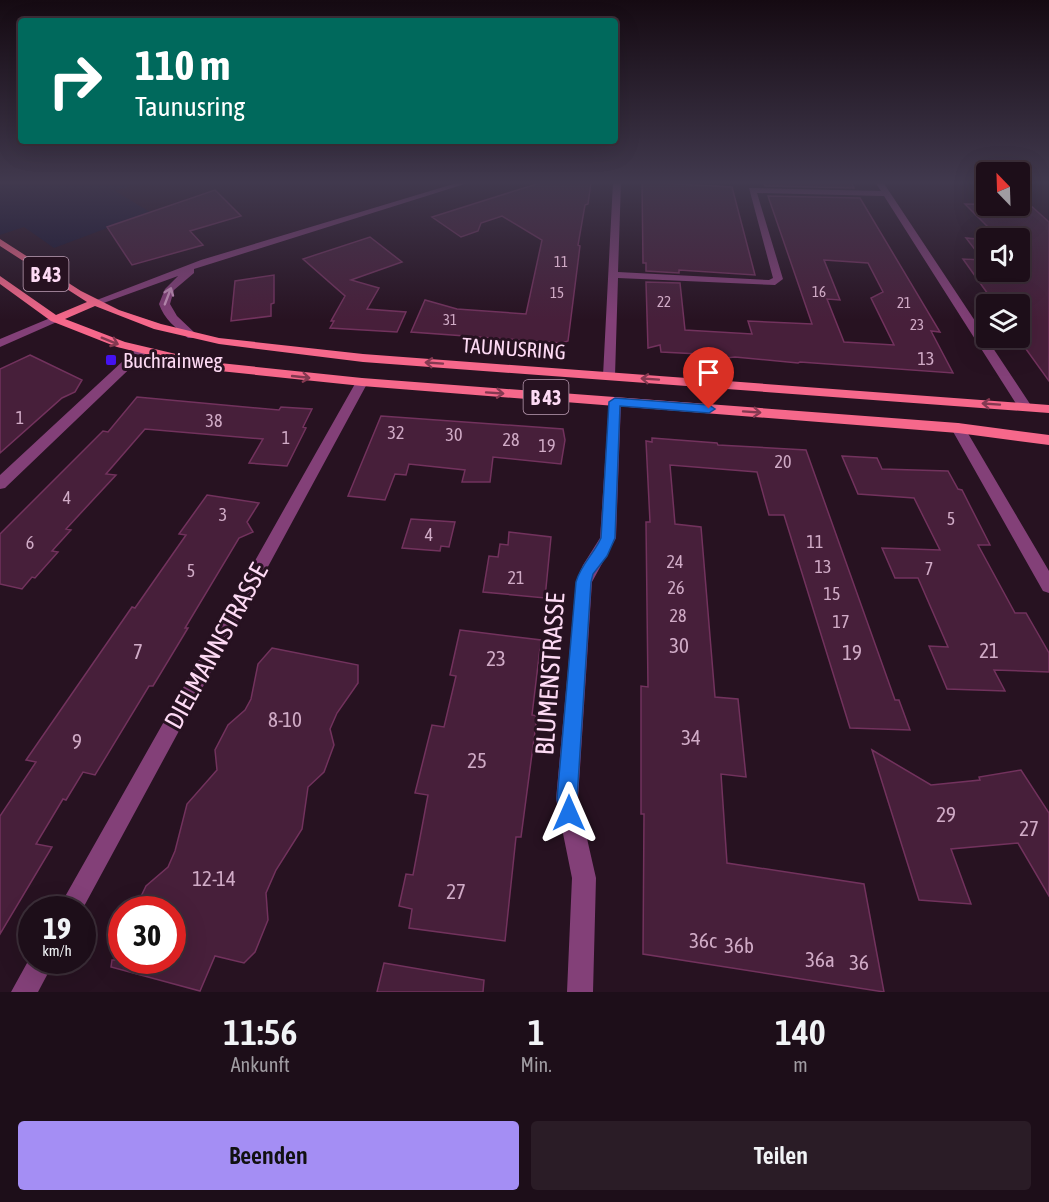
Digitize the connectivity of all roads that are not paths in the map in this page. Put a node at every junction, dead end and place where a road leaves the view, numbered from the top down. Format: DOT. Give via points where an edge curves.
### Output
graph roads {
  1 [pos="315,228"];
  2 [pos="615,228"];
  3 [pos="762,228"];
  4 [pos="910,228"];
  5 [pos="0,242"];
  6 [pos="204,262"];
  7 [pos="612,275"];
  8 [pos="0,279"];
  9 [pos="94,303"];
  10 [pos="55,319"];
  11 [pos="192,336"];
  12 [pos="0,344"];
  13 [pos="141,351"];
  14 [pos="609,376"];
  15 [pos="362,382"];
  16 [pos="615,402"];
  17 [pos="1024,407"];
  18 [pos="1049,409"];
  19 [pos="958,428"];
  20 [pos="1049,440"];
  21 [pos="0,484"];
  22 [pos="1049,586"];
  23 [pos="77,896"];
  24 [pos="34,974"];
  25 [pos="24,992"];
  26 [pos="580,992"];
  1 -- 6 [label="street"];
  2 -- 7 [label="street"];
  3 -- 7 [label="street" via="778,279 771,283"];
  4 -- 17 [label="street"];
  5 -- 9 [label="main road, TAUNUSRING / B 43"];
  6 -- 9 [label="street"];
  11 -- 6 [label="street, one-way" via="166,311 164,300 177,280"];
  7 -- 14 [label="street"];
  8 -- 10 [label="main road, B 43"];
  9 -- 10 [label="main road"];
  9 -- 11 [label="main road, TAUNUSRING / B 43"];
  10 -- 12 [label="street"];
  10 -- 13 [label="main road, B 43, one-way"];
  14 -- 11 [label="main road, TAUNUSRING / B 43, one-way" via="317,354"];
  13 -- 15 [label="main road, B 43, one-way" via="221,367"];
  13 -- 21 [label="street"];
  17 -- 14 [label="main road, TAUNUSRING / B 43, one-way"];
  15 -- 16 [label="main road, B 43, one-way"];
  15 -- 23 [label="street, DIELMANNSTRASSE"];
  16 -- 19 [label="main road, B 43, one-way"];
  16 -- 26 [label="street, BLUMENSTRASSE" via="608,538 586,572 584,582 567,799 584,878"];
  17 -- 18 [label="main road, TAUNUSRING / B 43"];
  19 -- 20 [label="main road, B 43"];
  19 -- 22 [label="street"];
  24 -- 25 [label="street"];
}
